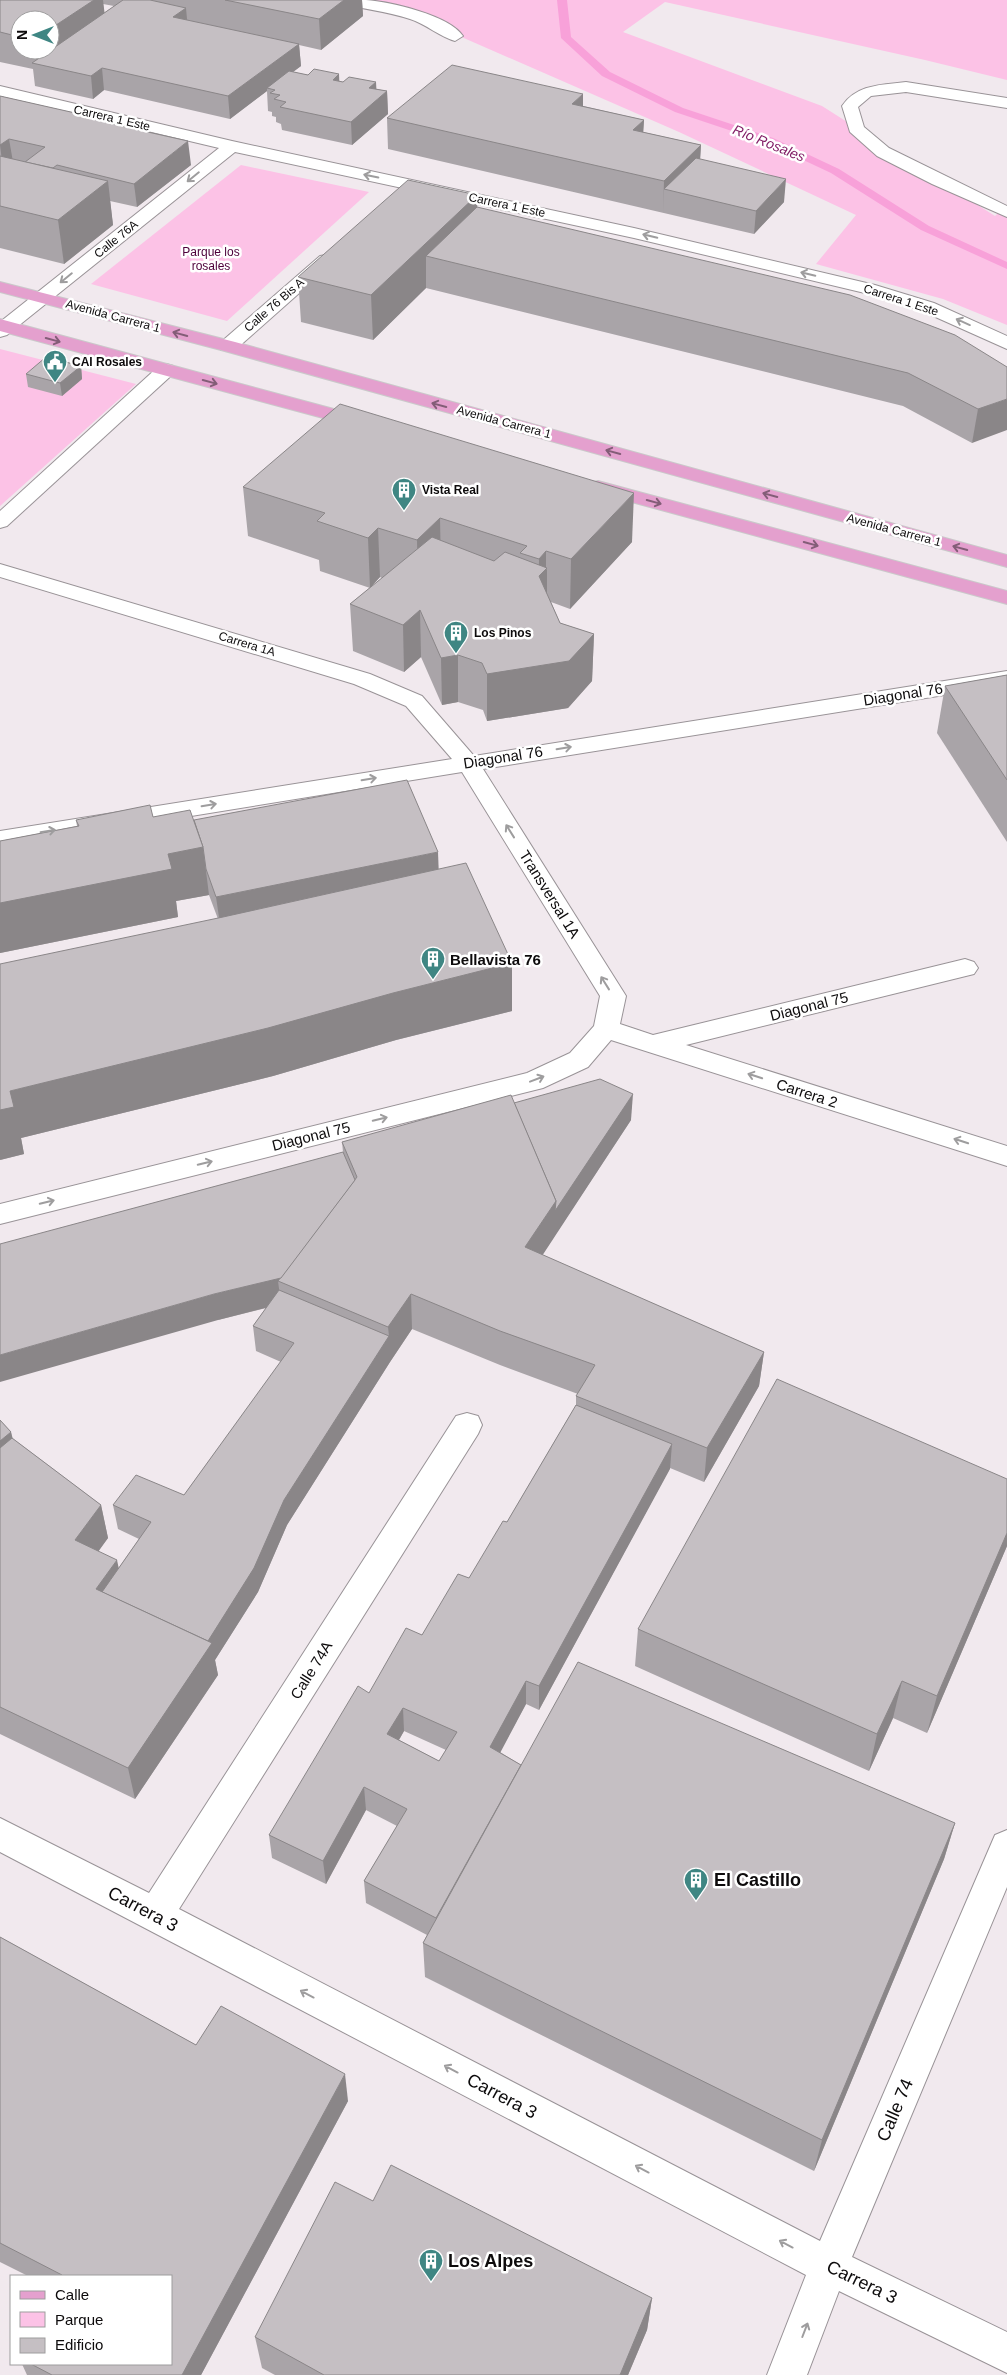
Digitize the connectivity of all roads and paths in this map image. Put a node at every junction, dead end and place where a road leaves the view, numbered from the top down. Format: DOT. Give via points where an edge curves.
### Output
graph roads {
  1 [pos="343,0"];
  2 [pos="454,36"];
  3 [pos="0,91"];
  4 [pos="1007,103"];
  5 [pos="232,146"];
  6 [pos="411,185"];
  7 [pos="397,198"];
  8 [pos="1007,212"];
  9 [pos="338,249"];
  10 [pos="0,287"];
  11 [pos="41,298"];
  12 [pos="2,328"];
  13 [pos="1007,343"];
  14 [pos="228,346"];
  15 [pos="166,370"];
  16 [pos="378,427"];
  17 [pos="580,482"];
  18 [pos="0,522"];
  19 [pos="1007,561"];
  20 [pos="0,570"];
  21 [pos="1007,598"];
  22 [pos="1007,678"];
  23 [pos="468,763"];
  24 [pos="0,839"];
  25 [pos="965,968"];
  26 [pos="606,1029"];
  27 [pos="652,1044"];
  28 [pos="1007,1156"];
  29 [pos="0,1214"];
  30 [pos="467,1425"];
  31 [pos="0,1834"];
  32 [pos="1007,1846"];
  33 [pos="155,1915"];
  34 [pos="829,2266"];
  35 [pos="1007,2353"];
  36 [pos="787,2375"];
  1 -- 2 [label="street" via="421,17"];
  3 -- 5 [label="street, Carrera 1 Este"];
  4 -- 8 [label="street" via="906,87 866,92 850,106 856,129 883,152"];
  6 -- 5 [label="street, Carrera 1 Este, one-way"];
  5 -- 11 [label="street, Calle 76A, one-way"];
  6 -- 7 [label="street"];
  13 -- 6 [label="street, Carrera 1 Este, one-way" via="928,307 875,290"];
  9 -- 14 [label="street, Calle 76 Bis A"];
  10 -- 11 [label="main road, Avenida Carrera 1"];
  11 -- 12 [label="street, Calle 76A"];
  14 -- 11 [label="main road, Avenida Carrera 1, one-way"];
  12 -- 15 [label="main road, one-way"];
  19 -- 14 [label="main road, Avenida Carrera 1, one-way"];
  15 -- 16 [label="main road, one-way"];
  15 -- 18 [label="street"];
  17 -- 21 [label="main road, one-way"];
  20 -- 23 [label="street, Carrera 1A" via="362,679 414,702"];
  23 -- 22 [label="street, Diagonal 76, one-way"];
  24 -- 23 [label="street, Diagonal 76, one-way"];
  26 -- 23 [label="street, Transversal 1A, one-way" via="613,996"];
  25 -- 27 [label="street, Diagonal 75"];
  26 -- 27 [label="street, Carrera 2"];
  29 -- 26 [label="street, Diagonal 75, one-way" via="534,1081 579,1060"];
  28 -- 27 [label="street, Carrera 2, one-way"];
  30 -- 33 [label="street, Calle 74A"];
  31 -- 33 [label="street, Carrera 3"];
  32 -- 34 [label="street, Calle 74"];
  34 -- 33 [label="street, Carrera 3, one-way"];
  34 -- 35 [label="street, Carrera 3"];
  36 -- 34 [label="street, Calle 74, one-way"];
}
